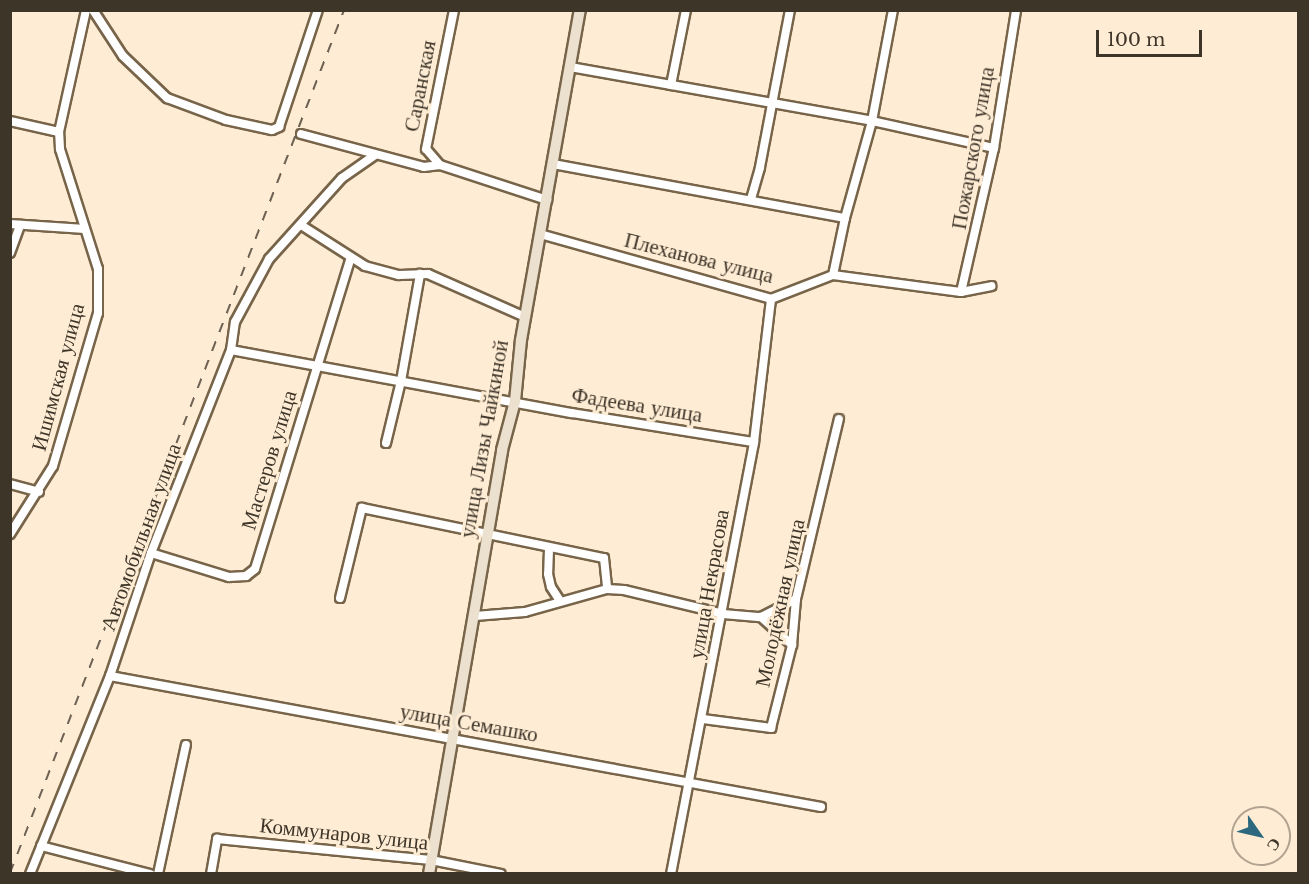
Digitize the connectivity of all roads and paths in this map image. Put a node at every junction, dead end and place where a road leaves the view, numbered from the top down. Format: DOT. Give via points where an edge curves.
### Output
graph roads {
  1 [pos="86,10"];
  2 [pos="93,10"];
  3 [pos="318,10"];
  4 [pos="454,10"];
  5 [pos="580,10"];
  6 [pos="686,10"];
  7 [pos="790,10"];
  8 [pos="893,10"];
  9 [pos="1016,10"];
  10 [pos="570,67"];
  11 [pos="671,85"];
  12 [pos="770,104"];
  13 [pos="10,121"];
  14 [pos="872,121"];
  15 [pos="59,132"];
  16 [pos="301,134"];
  17 [pos="994,148"];
  18 [pos="375,156"];
  19 [pos="553,164"];
  20 [pos="440,165"];
  21 [pos="750,199"];
  22 [pos="547,200"];
  23 [pos="845,218"];
  24 [pos="10,224"];
  25 [pos="20,225"];
  26 [pos="302,225"];
  27 [pos="85,229"];
  28 [pos="540,234"];
  29 [pos="10,253"];
  30 [pos="351,257"];
  31 [pos="420,274"];
  32 [pos="833,275"];
  33 [pos="990,286"];
  34 [pos="961,292"];
  35 [pos="771,299"];
  36 [pos="525,317"];
  37 [pos="231,350"];
  38 [pos="316,368"];
  39 [pos="401,381"];
  40 [pos="515,401"];
  41 [pos="839,419"];
  42 [pos="754,442"];
  43 [pos="386,443"];
  44 [pos="10,484"];
  45 [pos="39,492"];
  46 [pos="487,533"];
  47 [pos="10,534"];
  48 [pos="549,549"];
  49 [pos="151,553"];
  50 [pos="607,589"];
  51 [pos="340,598"];
  52 [pos="796,599"];
  53 [pos="560,601"];
  54 [pos="723,614"];
  55 [pos="475,616"];
  56 [pos="761,617"];
  57 [pos="792,645"];
  58 [pos="110,676"];
  59 [pos="703,719"];
  60 [pos="452,738"];
  61 [pos="186,745"];
  62 [pos="689,781"];
  63 [pos="821,807"];
  64 [pos="41,846"];
  65 [pos="431,860"];
  66 [pos="129,871"];
  67 [pos="30,873"];
  68 [pos="150,873"];
  69 [pos="158,873"];
  70 [pos="211,873"];
  71 [pos="429,873"];
  72 [pos="501,873"];
  73 [pos="671,873"];
  1 -- 15 [label="street, Ишимская улица"];
  2 -- 3 [label="street" via="123,56 167,98 226,120 272,130 279,127"];
  4 -- 20 [label="street, Саранская" via="426,149"];
  5 -- 10 [label="street, улица Лизы Чайкиной"];
  6 -- 11 [label="street"];
  7 -- 12 [label="street"];
  8 -- 14 [label="street"];
  9 -- 17 [label="street, Пожарского улица"];
  10 -- 11 [label="street"];
  10 -- 19 [label="street, улица Лизы Чайкиной"];
  11 -- 12 [label="street"];
  12 -- 14 [label="street"];
  12 -- 21 [label="street" via="760,167"];
  13 -- 15 [label="street"];
  14 -- 17 [label="street"];
  14 -- 23 [label="street"];
  15 -- 27 [label="street, Ишимская улица" via="60,149"];
  16 -- 18 [label="street"];
  17 -- 34 [label="street, Пожарского улица"];
  18 -- 20 [label="street" via="424,167"];
  18 -- 26 [label="street, Автомобильная улица" via="342,178"];
  19 -- 21 [label="street"];
  19 -- 22 [label="street, улица Лизы Чайкиной"];
  20 -- 22 [label="street"];
  21 -- 23 [label="street"];
  22 -- 28 [label="street, улица Лизы Чайкиной"];
  23 -- 32 [label="street"];
  24 -- 25 [label="street"];
  25 -- 27 [label="street"];
  25 -- 29 [label="street"];
  26 -- 30 [label="street"];
  26 -- 37 [label="street, Автомобильная улица" via="269,259 235,322"];
  27 -- 45 [label="street, Ишимская улица" via="98,269 98,313 63,438"];
  28 -- 35 [label="street, Плеханова улица"];
  28 -- 36 [label="street, улица Лизы Чайкиной"];
  30 -- 31 [label="street" via="365,266 399,275"];
  30 -- 38 [label="street, Мастеров улица"];
  31 -- 36 [label="street" via="428,274"];
  31 -- 39 [label="street"];
  32 -- 34 [label="street, Плеханова улица"];
  32 -- 35 [label="street, Плеханова улица"];
  33 -- 34 [label="street, Плеханова улица"];
  35 -- 42 [label="street, улица Некрасова"];
  36 -- 40 [label="street, улица Лизы Чайкиной"];
  37 -- 38 [label="street, Фадеева улица"];
  37 -- 49 [label="street, Автомобильная улица"];
  38 -- 39 [label="street, Фадеева улица"];
  38 -- 49 [label="street, Мастеров улица" via="255,569 246,576 229,577"];
  39 -- 40 [label="street, Фадеева улица"];
  39 -- 43 [label="street"];
  40 -- 42 [label="street, Фадеева улица"];
  40 -- 46 [label="street, улица Лизы Чайкиной"];
  41 -- 52 [label="street, Молодёжная улица"];
  42 -- 54 [label="street, улица Некрасова"];
  44 -- 45 [label="street"];
  45 -- 47 [label="street, Ишимская улица"];
  46 -- 48 [label="street"];
  46 -- 51 [label="street" via="362,508"];
  46 -- 55 [label="street, улица Лизы Чайкиной"];
  48 -- 50 [label="street" via="604,558"];
  48 -- 53 [label="street" via="548,574"];
  49 -- 58 [label="street, Автомобильная улица"];
  50 -- 53 [label="street"];
  50 -- 54 [label="street"];
  52 -- 56 [label="street"];
  52 -- 57 [label="street, Молодёжная улица"];
  53 -- 55 [label="street" via="525,612"];
  54 -- 56 [label="street"];
  54 -- 59 [label="street, улица Некрасова"];
  55 -- 60 [label="street, улица Лизы Чайкиной"];
  56 -- 57 [label="street"];
  57 -- 59 [label="street, Молодёжная улица" via="771,728"];
  58 -- 60 [label="street, улица Семашко"];
  58 -- 64 [label="street, Автомобильная улица"];
  59 -- 62 [label="street, улица Некрасова"];
  60 -- 62 [label="street, улица Семашко"];
  60 -- 65 [label="street, улица Лизы Чайкиной"];
  61 -- 69 [label="street"];
  62 -- 63 [label="street, улица Семашко"];
  62 -- 73 [label="street, улица Некрасова"];
  64 -- 66 [label="street"];
  64 -- 67 [label="street, Автомобильная улица"];
  65 -- 70 [label="street, Коммунаров улица" via="217,839"];
  65 -- 71 [label="street, улица Лизы Чайкиной"];
  65 -- 72 [label="street, Коммунаров улица"];
  66 -- 68 [label="street"];
}
